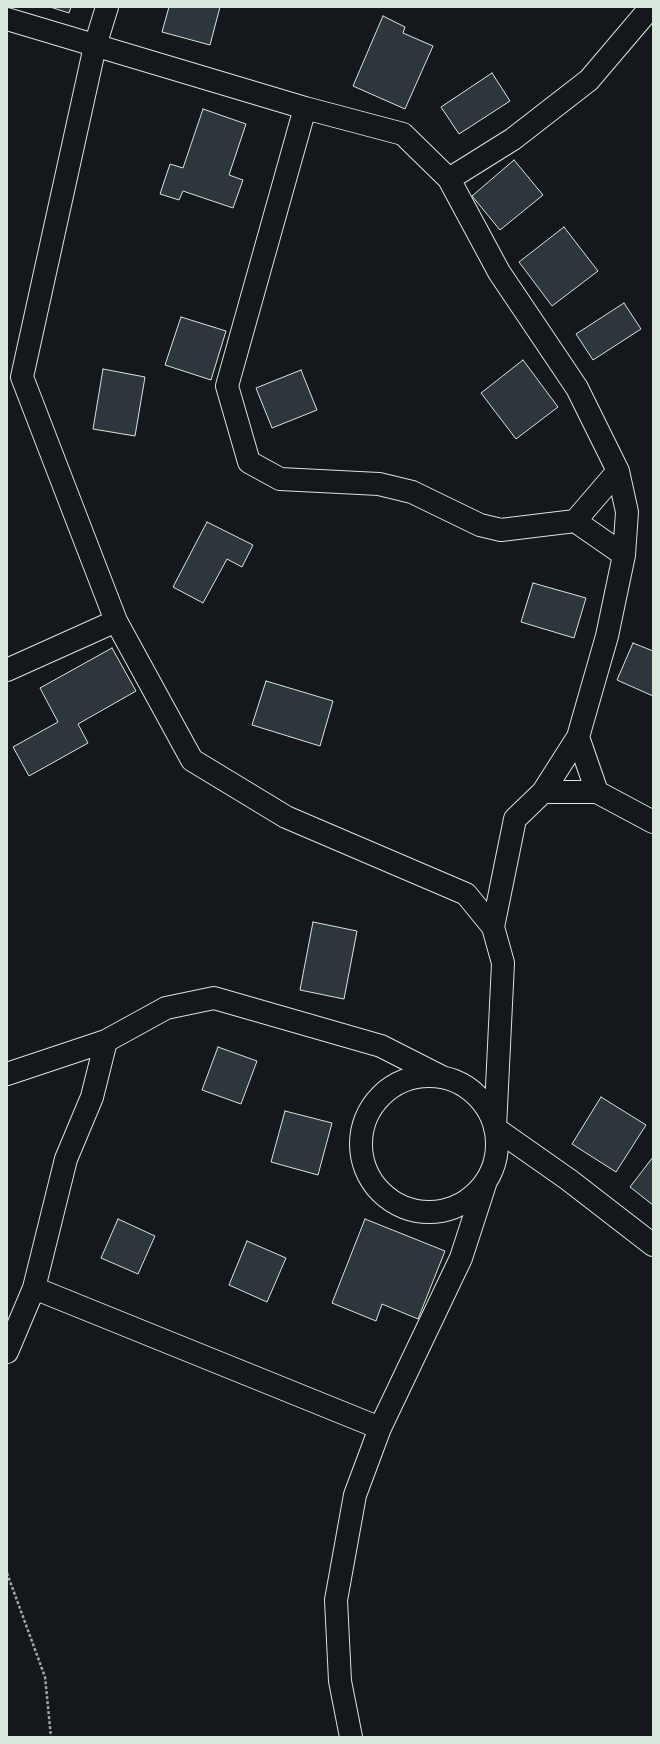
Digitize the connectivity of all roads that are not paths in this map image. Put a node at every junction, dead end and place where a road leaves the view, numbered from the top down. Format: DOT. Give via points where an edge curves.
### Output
graph roads {
  1 [pos="107,7"];
  2 [pos="652,7"];
  3 [pos="7,19"];
  4 [pos="95,46"];
  5 [pos="305,108"];
  6 [pos="449,179"];
  7 [pos="618,471"];
  8 [pos="575,521"];
  9 [pos="624,554"];
  10 [pos="116,621"];
  11 [pos="7,670"];
  12 [pos="578,737"];
  13 [pos="543,792"];
  14 [pos="597,792"];
  15 [pos="653,822"];
  16 [pos="493,928"];
  17 [pos="106,1041"];
  18 [pos="7,1074"];
  19 [pos="442,1077"];
  20 [pos="495,1128"];
  21 [pos="484,1184"];
  22 [pos="653,1245"];
  23 [pos="34,1288"];
  24 [pos="7,1352"];
  25 [pos="380,1428"];
  26 [pos="351,1737"];
  1 -- 4 [label="street"];
  2 -- 6 [label="street" via="589,80 513,139"];
  3 -- 4 [label="street"];
  4 -- 5 [label="street"];
  4 -- 10 [label="street" via="22,377"];
  5 -- 6 [label="street" via="403,134"];
  5 -- 8 [label="street" via="227,386 248,462 280,479 379,484 412,492 480,525 501,530"];
  6 -- 7 [label="street" via="499,272 577,388"];
  7 -- 8 [label="street"];
  7 -- 9 [label="street" via="627,512"];
  8 -- 9 [label="street"];
  9 -- 12 [label="street" via="607,636"];
  10 -- 11 [label="street"];
  10 -- 16 [label="street" via="192,760 286,817 466,894"];
  12 -- 13 [label="street"];
  12 -- 14 [label="street"];
  13 -- 14 [label="street"];
  13 -- 16 [label="street" via="515,819"];
  14 -- 15 [label="street"];
  16 -- 20 [label="street" via="503,963"];
  17 -- 18 [label="street"];
  17 -- 19 [label="street" via="166,1008 214,998 381,1046"];
  17 -- 23 [label="street" via="92,1096 66,1159"];
  19 -- 20 [label="street" via="460,1083 476,1095 488,1110"];
  19 -- 21 [label="street" via="421,1076 401,1082 383,1093 370,1110 362,1129 361,1150 365,1170 376,1188 391,1202 410,1211 431,1213 452,1209 470,1199"];
  20 -- 21 [label="street" via="496,1157"];
  20 -- 22 [label="street" via="570,1180"];
  21 -- 25 [label="street" via="461,1258"];
  23 -- 24 [label="street"];
  23 -- 25 [label="street"];
  25 -- 26 [label="street" via="355,1495 336,1600 340,1681"];
}
